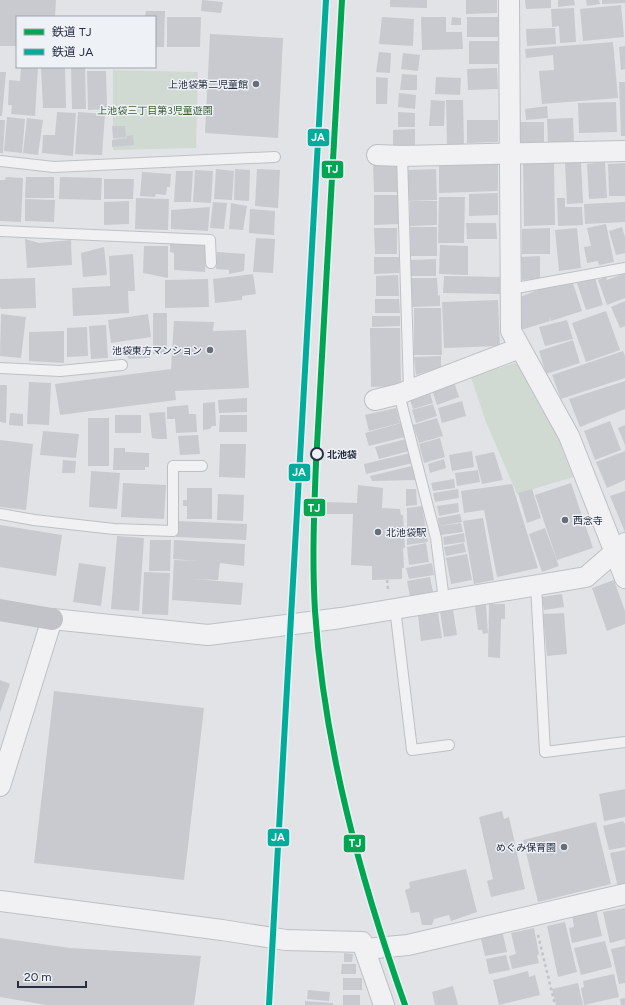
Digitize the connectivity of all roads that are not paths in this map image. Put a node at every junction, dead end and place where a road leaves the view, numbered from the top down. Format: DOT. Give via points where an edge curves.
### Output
graph roads {
  1 [pos="509,0"];
  2 [pos="625,151"];
  3 [pos="511,154"];
  4 [pos="378,155"];
  5 [pos="402,156"];
  6 [pos="275,157"];
  7 [pos="0,161"];
  8 [pos="0,231"];
  9 [pos="211,263"];
  10 [pos="625,268"];
  11 [pos="511,289"];
  12 [pos="520,348"];
  13 [pos="122,365"];
  14 [pos="0,368"];
  15 [pos="404,392"];
  16 [pos="375,400"];
  17 [pos="202,466"];
  18 [pos="0,514"];
  19 [pos="620,547"];
  20 [pos="625,578"];
  21 [pos="536,585"];
  22 [pos="444,600"];
  23 [pos="395,608"];
  24 [pos="0,610"];
  25 [pos="52,619"];
  26 [pos="625,742"];
  27 [pos="449,745"];
  28 [pos="0,786"];
  29 [pos="625,894"];
  30 [pos="0,901"];
  31 [pos="365,949"];
  32 [pos="384,1005"];
  1 -- 3 [label="street"];
  2 -- 3 [label="street"];
  3 -- 5 [label="street"];
  3 -- 11 [label="street"];
  4 -- 5 [label="street"];
  5 -- 15 [label="lane"];
  6 -- 7 [label="lane" via="54,167"];
  8 -- 9 [label="lane" via="210,240"];
  10 -- 11 [label="lane"];
  11 -- 12 [label="street" via="511,331"];
  12 -- 15 [label="street"];
  12 -- 19 [label="street" via="569,436"];
  13 -- 14 [label="lane" via="60,371"];
  15 -- 16 [label="street"];
  15 -- 22 [label="lane" via="436,538"];
  17 -- 18 [label="lane" via="173,466 173,531 114,529"];
  19 -- 20 [label="street"];
  19 -- 21 [label="street" via="586,577"];
  21 -- 22 [label="street"];
  21 -- 26 [label="lane" via="545,752"];
  22 -- 23 [label="street"];
  23 -- 25 [label="street" via="341,618 208,635"];
  23 -- 27 [label="lane" via="412,750"];
  24 -- 25 [label="street"];
  25 -- 28 [label="street"];
  29 -- 31 [label="street" via="408,945"];
  30 -- 31 [label="street" via="286,940 362,942"];
  31 -- 32 [label="street"];
}
